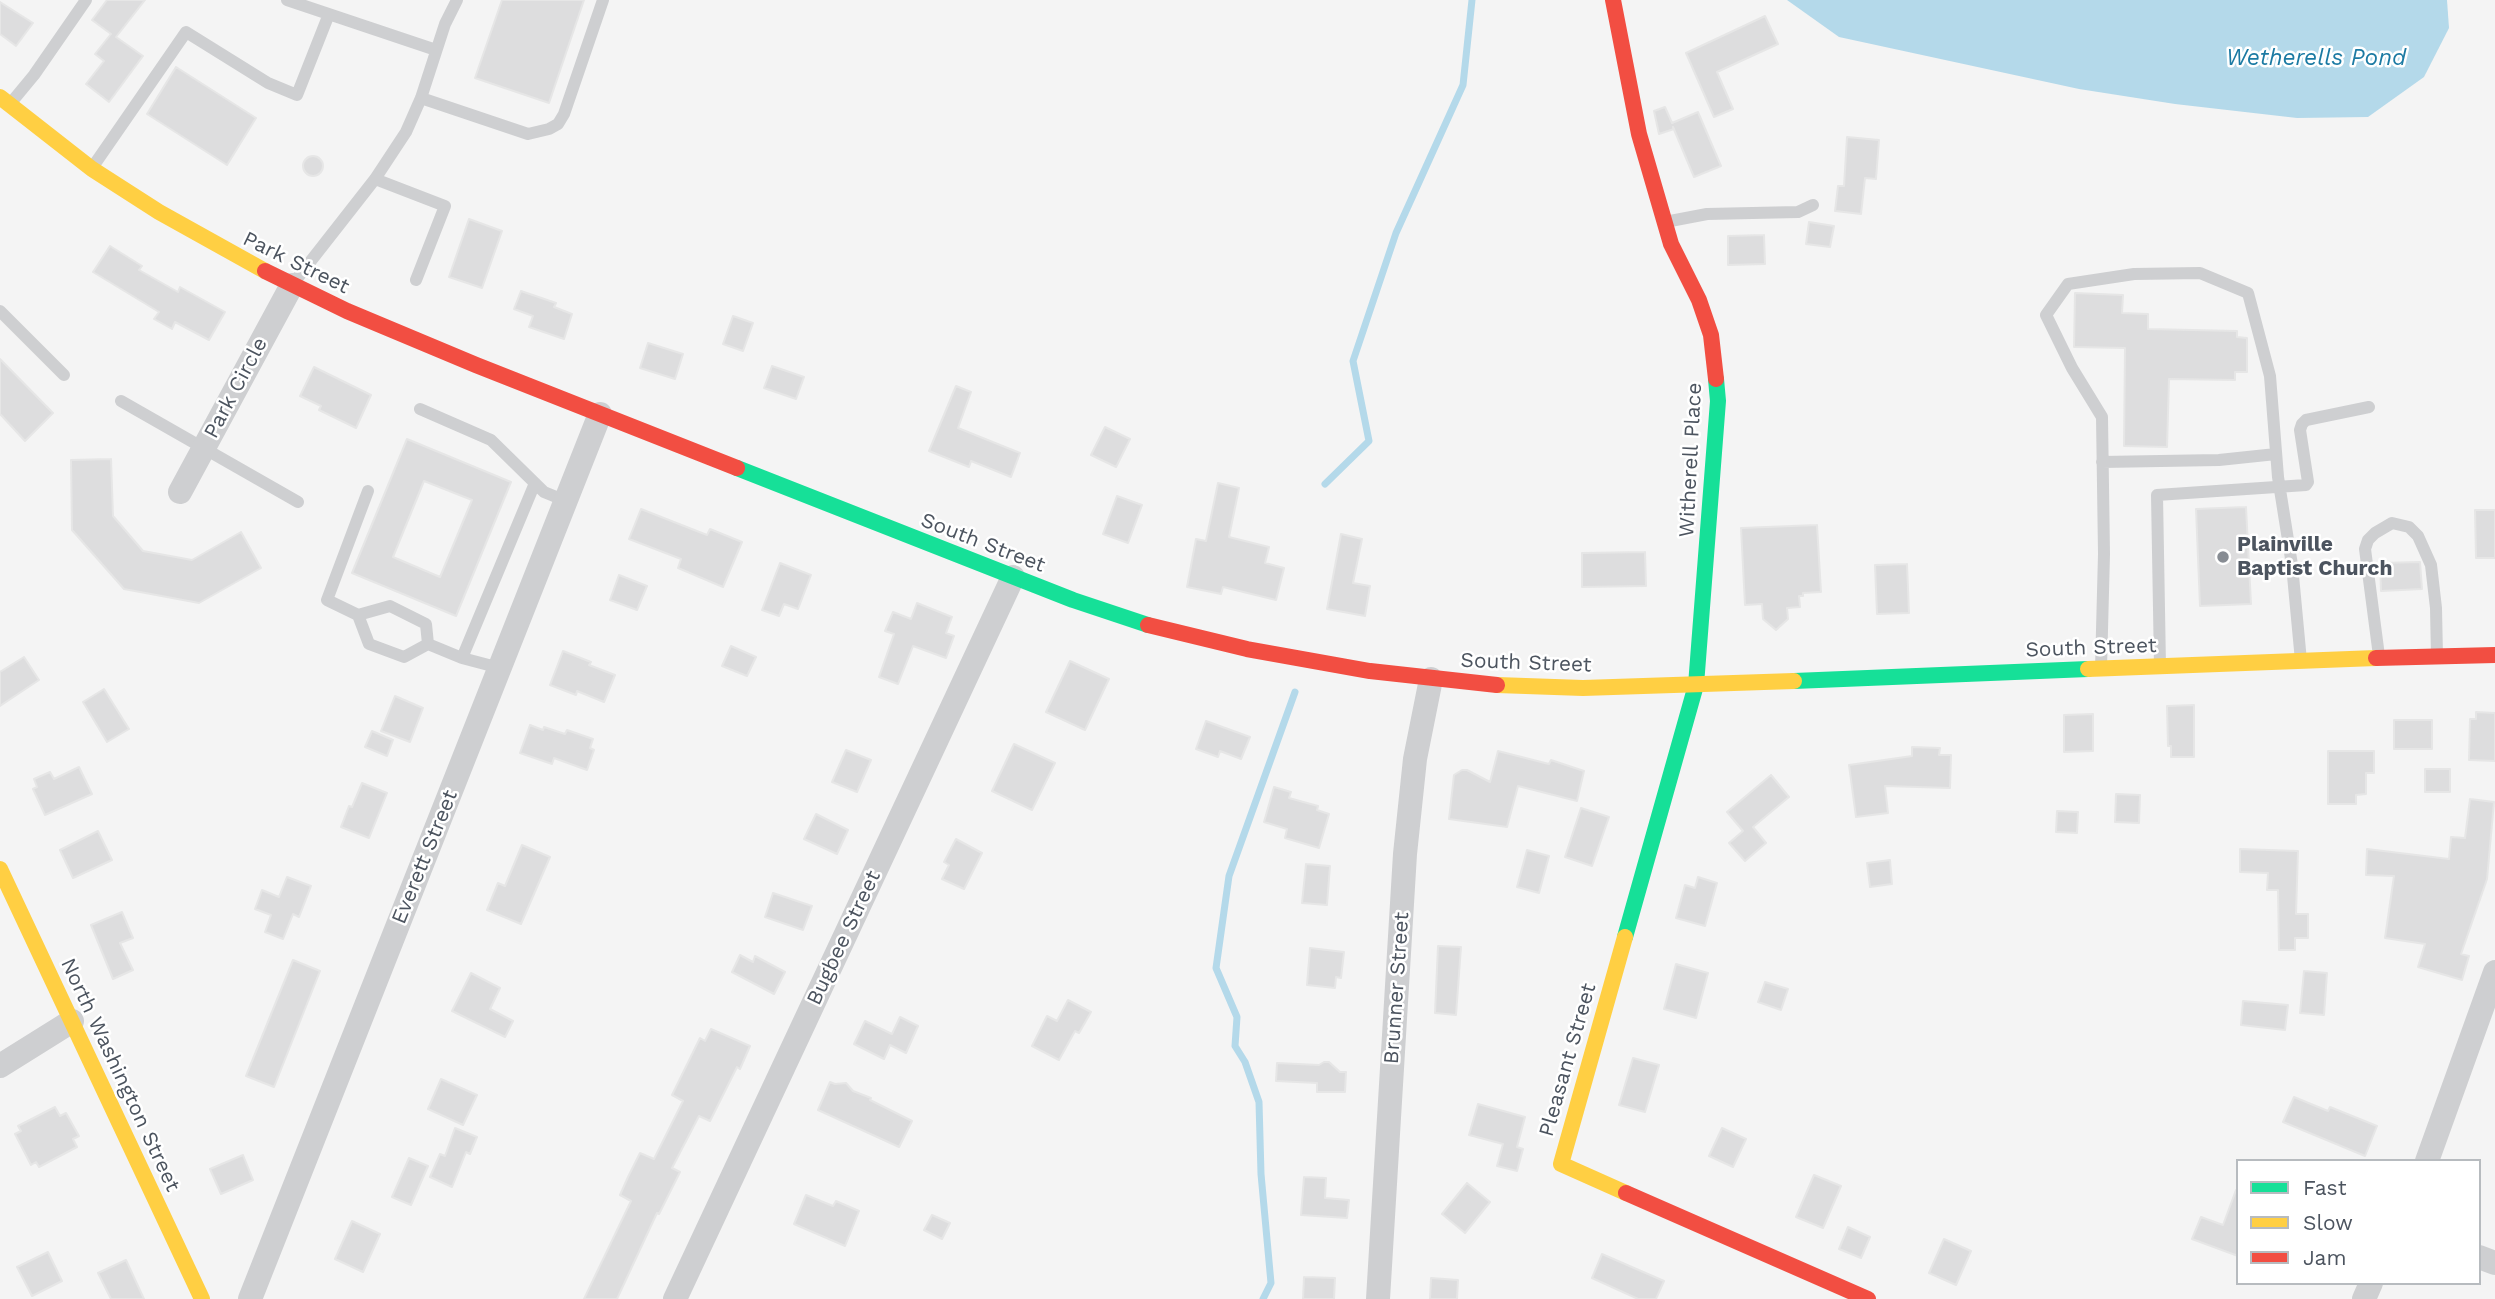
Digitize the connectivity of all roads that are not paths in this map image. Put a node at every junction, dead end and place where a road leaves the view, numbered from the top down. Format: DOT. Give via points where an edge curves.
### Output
graph roads {
  1 [pos="86,0"];
  2 [pos="286,0"];
  3 [pos="457,0"];
  4 [pos="603,0"];
  5 [pos="1613,0"];
  6 [pos="329,14"];
  7 [pos="436,50"];
  8 [pos="421,98"];
  9 [pos="3,105"];
  10 [pos="92,169"];
  11 [pos="375,179"];
  12 [pos="1813,205"];
  13 [pos="1665,222"];
  14 [pos="416,280"];
  15 [pos="292,285"];
  16 [pos="0,311"];
  17 [pos="64,374"];
  18 [pos="121,401"];
  19 [pos="2369,407"];
  20 [pos="420,409"];
  21 [pos="600,414"];
  22 [pos="204,449"];
  23 [pos="2276,454"];
  24 [pos="2102,465"];
  25 [pos="535,483"];
  26 [pos="2280,488"];
  27 [pos="368,491"];
  28 [pos="180,492"];
  29 [pos="566,501"];
  30 [pos="298,502"];
  31 [pos="1013,577"];
  32 [pos="358,615"];
  33 [pos="428,644"];
  34 [pos="2495,655"];
  35 [pos="2437,656"];
  36 [pos="2379,657"];
  37 [pos="463,658"];
  38 [pos="2301,661"];
  39 [pos="2160,667"];
  40 [pos="500,668"];
  41 [pos="2101,669"];
  42 [pos="1431,679"];
  43 [pos="1696,685"];
  44 [pos="0,869"];
  45 [pos="2495,972"];
  46 [pos="72,1021"];
  47 [pos="0,1066"];
  48 [pos="2428,1159"];
  49 [pos="195,1293"];
  50 [pos="1860,1298"];
  51 [pos="250,1299"];
  52 [pos="675,1299"];
  53 [pos="1378,1299"];
  1 -- 9 [label="lane" via="34,75"];
  2 -- 6 [label="lane"];
  3 -- 7 [label="lane"];
  4 -- 8 [label="lane" via="564,114 549,130 528,134"];
  5 -- 13 [label="main road, Witherell Place" via="1639,134"];
  6 -- 7 [label="lane"];
  6 -- 10 [label="lane" via="297,95 268,83 186,32"];
  7 -- 8 [label="lane"];
  8 -- 11 [label="lane" via="406,132"];
  9 -- 10 [label="main road, Park Street"];
  10 -- 15 [label="main road, Park Street" via="196,235"];
  11 -- 14 [label="lane" via="445,206"];
  11 -- 15 [label="lane"];
  12 -- 13 [label="lane" via="1798,212 1707,214"];
  13 -- 43 [label="main road, Witherell Place" via="1699,300 1716,368 1718,401"];
  15 -- 21 [label="main road, Park Street" via="380,326"];
  15 -- 22 [label="street, Park Circle"];
  16 -- 17 [label="lane"];
  18 -- 22 [label="lane"];
  19 -- 26 [label="lane" via="2306,420 2300,430 2308,482"];
  20 -- 25 [label="lane" via="491,440"];
  21 -- 29 [label="street, Everett Street"];
  21 -- 31 [label="main road, South Street"];
  22 -- 28 [label="street, Park Circle"];
  22 -- 30 [label="lane"];
  23 -- 24 [label="lane"];
  23 -- 24 [label="lane" via="2270,376 2248,293 2200,273 2134,274 2068,284 2046,315 2102,417"];
  23 -- 26 [label="lane"];
  24 -- 41 [label="lane"];
  25 -- 29 [label="lane"];
  25 -- 37 [label="lane"];
  26 -- 38 [label="lane"];
  26 -- 39 [label="lane" via="2157,495"];
  27 -- 32 [label="lane" via="327,600"];
  29 -- 40 [label="street, Everett Street"];
  31 -- 42 [label="main road, South Street" via="1191,636 1302,660"];
  31 -- 52 [label="street, Bugbee Street"];
  32 -- 33 [label="lane" via="390,606 426,624"];
  32 -- 33 [label="lane" via="369,644 404,657"];
  33 -- 37 [label="lane"];
  34 -- 35 [label="main road, South Street"];
  35 -- 36 [label="main road, South Street"];
  35 -- 36 [label="lane" via="2431,565 2418,536 2409,527 2392,523 2375,533 2365,549"];
  36 -- 38 [label="main road, South Street"];
  37 -- 40 [label="lane"];
  38 -- 39 [label="main road, South Street"];
  39 -- 41 [label="main road, South Street"];
  40 -- 51 [label="street, Everett Street"];
  41 -- 43 [label="main road, South Street"];
  42 -- 43 [label="main road, South Street" via="1526,687"];
  42 -- 53 [label="street, Brunner Street" via="1407,828"];
  43 -- 50 [label="main road, Pleasant Street" via="1561,1164"];
  44 -- 46 [label="main road, North Washington Street"];
  45 -- 48 [label="street"];
  46 -- 47 [label="street"];
  46 -- 49 [label="main road, North Washington Street"];
}
